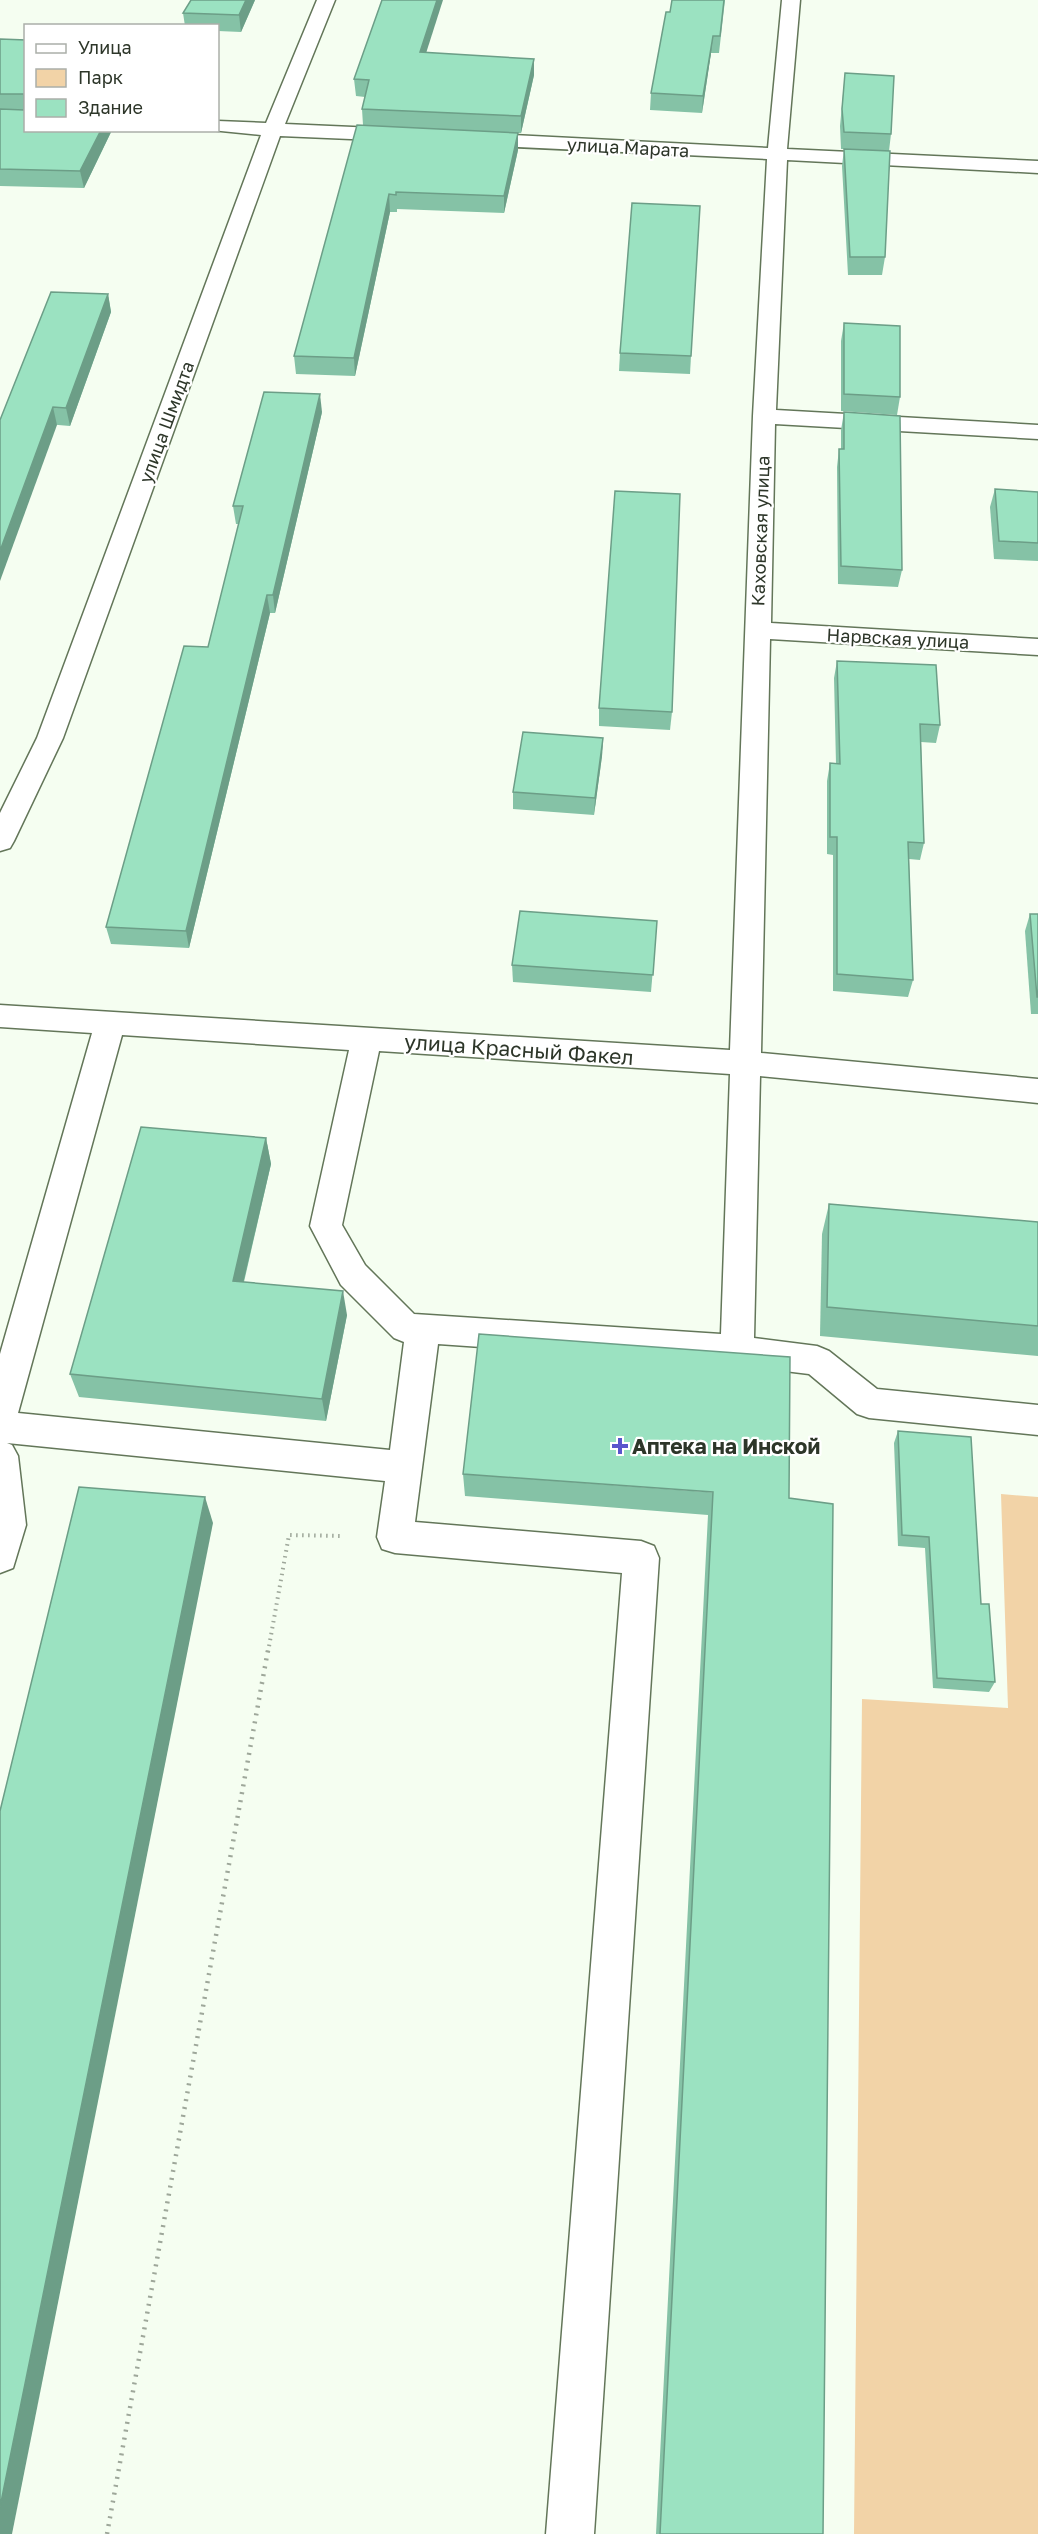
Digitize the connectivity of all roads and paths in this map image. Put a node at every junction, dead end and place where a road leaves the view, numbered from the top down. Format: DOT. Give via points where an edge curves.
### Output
graph roads {
  1 [pos="326,0"];
  2 [pos="791,0"];
  3 [pos="219,127"];
  4 [pos="273,129"];
  5 [pos="414,136"];
  6 [pos="460,138"];
  7 [pos="777,155"];
  8 [pos="1038,167"];
  9 [pos="764,416"];
  10 [pos="1038,432"];
  11 [pos="758,630"];
  12 [pos="1038,647"];
  13 [pos="0,841"];
  14 [pos="0,1016"];
  15 [pos="110,1023"];
  16 [pos="366,1040"];
  17 [pos="745,1063"];
  18 [pos="1038,1091"];
  19 [pos="423,1329"];
  20 [pos="737,1350"];
  21 [pos="0,1414"];
  22 [pos="1038,1420"];
  23 [pos="0,1427"];
  24 [pos="0,1456"];
  25 [pos="405,1467"];
  26 [pos="395,1537"];
  27 [pos="0,1556"];
  28 [pos="108,2534"];
  29 [pos="570,2534"];
  1 -- 4 [label="street, улица Шмидта"];
  2 -- 7 [label="street, Каховская улица"];
  3 -- 4 [label="street"];
  4 -- 5 [label="street"];
  4 -- 13 [label="street, улица Шмидта" via="50,738"];
  6 -- 7 [label="street, улица Марата"];
  7 -- 8 [label="street, улица Марата"];
  7 -- 9 [label="street, Каховская улица"];
  9 -- 10 [label="street"];
  9 -- 11 [label="street, Каховская улица"];
  11 -- 12 [label="street, Нарвская улица"];
  11 -- 17 [label="street, Каховская улица"];
  14 -- 15 [label="street, улица Красный Факел"];
  15 -- 16 [label="street, улица Красный Факел"];
  15 -- 21 [label="street"];
  16 -- 17 [label="street, улица Красный Факел"];
  16 -- 19 [label="street" via="326,1226 353,1275 406,1328"];
  17 -- 18 [label="street, улица Красный Факел"];
  17 -- 20 [label="street, Каховская улица"];
  19 -- 20 [label="street"];
  19 -- 25 [label="street"];
  20 -- 22 [label="street" via="817,1361 869,1403"];
  23 -- 25 [label="street"];
  24 -- 27 [label="street" via="8,1525"];
  25 -- 26 [label="street"];
  26 -- 28 [label="path" via="289,1535"];
  26 -- 29 [label="street" via="641,1558"];
}
